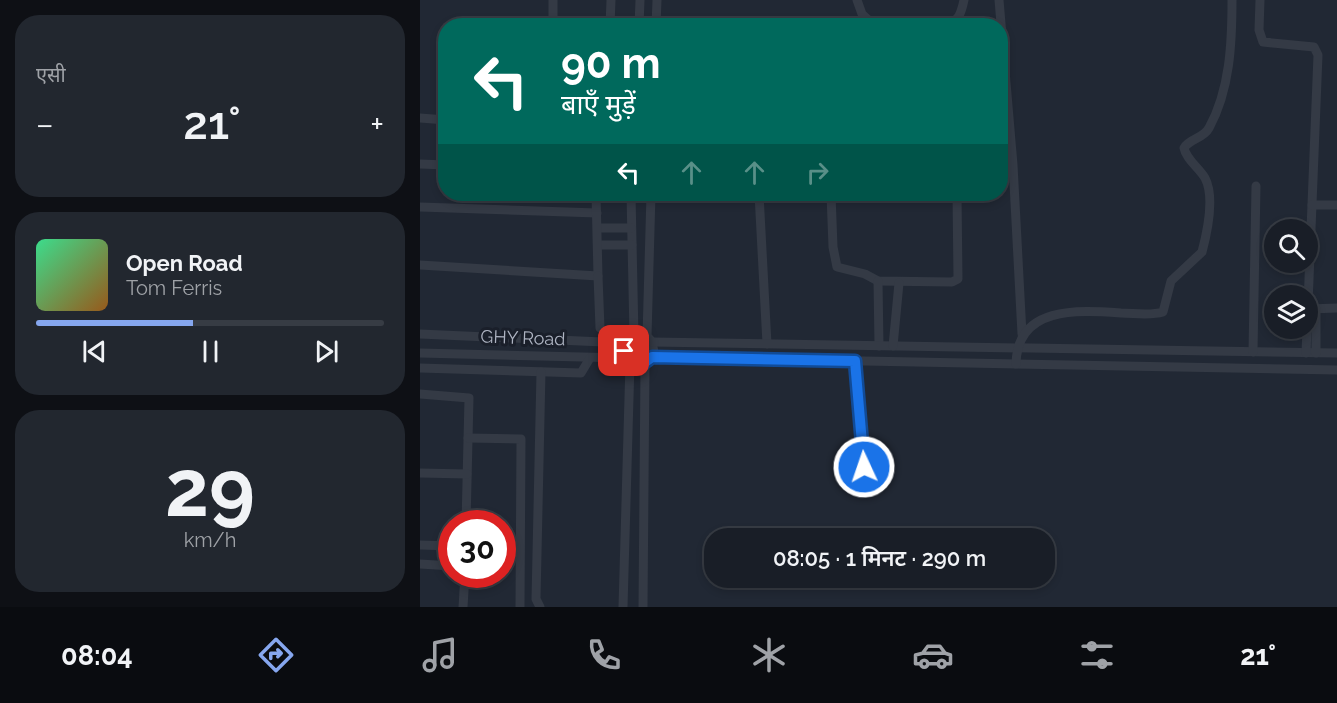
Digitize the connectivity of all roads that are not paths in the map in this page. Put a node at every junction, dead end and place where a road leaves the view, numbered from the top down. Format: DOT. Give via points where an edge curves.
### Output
graph roads {
  1 [pos="553,0"];
  2 [pos="611,0"];
  3 [pos="640,0"];
  4 [pos="657,0"];
  5 [pos="857,0"];
  6 [pos="964,0"];
  7 [pos="999,0"];
  8 [pos="1232,0"];
  9 [pos="1260,0"];
  10 [pos="553,18"];
  11 [pos="610,18"];
  12 [pos="639,18"];
  13 [pos="656,18"];
  14 [pos="866,18"];
  15 [pos="958,18"];
  16 [pos="1001,18"];
  17 [pos="1008,106"];
  18 [pos="420,118"];
  19 [pos="438,119"];
  20 [pos="420,164"];
  21 [pos="438,165"];
  22 [pos="1256,186"];
  23 [pos="596,201"];
  24 [pos="631,201"];
  25 [pos="651,201"];
  26 [pos="759,201"];
  27 [pos="831,201"];
  28 [pos="957,201"];
  29 [pos="1312,205"];
  30 [pos="1337,205"];
  31 [pos="420,207"];
  32 [pos="597,213"];
  33 [pos="599,228"];
  34 [pos="632,228"];
  35 [pos="598,245"];
  36 [pos="632,245"];
  37 [pos="420,265"];
  38 [pos="598,276"];
  39 [pos="878,281"];
  40 [pos="899,283"];
  41 [pos="1311,285"];
  42 [pos="1318,307"];
  43 [pos="1337,308"];
  44 [pos="600,328"];
  45 [pos="420,334"];
  46 [pos="1022,334"];
  47 [pos="634,336"];
  48 [pos="649,339"];
  49 [pos="1309,339"];
  50 [pos="1311,339"];
  51 [pos="626,343"];
  52 [pos="767,344"];
  53 [pos="879,346"];
  54 [pos="893,346"];
  55 [pos="1016,348"];
  56 [pos="1253,352"];
  57 [pos="420,353"];
  58 [pos="1311,353"];
  59 [pos="1337,353"];
  60 [pos="590,358"];
  61 [pos="627,361"];
  62 [pos="649,361"];
  63 [pos="855,361"];
  64 [pos="1016,364"];
  65 [pos="420,368"];
  66 [pos="1337,370"];
  67 [pos="541,372"];
  68 [pos="420,394"];
  69 [pos="468,438"];
  70 [pos="848,471"];
  71 [pos="420,473"];
  72 [pos="467,474"];
  73 [pos="466,510"];
  74 [pos="420,545"];
  75 [pos="438,546"];
  76 [pos="420,564"];
  77 [pos="438,565"];
  78 [pos="464,588"];
  79 [pos="622,606"];
  80 [pos="463,607"];
  81 [pos="520,607"];
  82 [pos="540,607"];
  83 [pos="643,607"];
  1 -- 10 [label="street"];
  2 -- 11 [label="street"];
  3 -- 12 [label="street"];
  4 -- 13 [label="street"];
  5 -- 14 [label="street"];
  6 -- 15 [label="street"];
  7 -- 16 [label="street"];
  8 -- 46 [label="street" via="1229,66 1212,121 1206,133 1184,148 1206,179 1209,191 1202,252 1171,281 1165,309 1160,313 1062,314 1036,321"];
  9 -- 29 [label="street" via="1258,30 1263,42 1314,47 1318,56"];
  17 -- 46 [label="street"];
  18 -- 19 [label="street"];
  20 -- 21 [label="street"];
  22 -- 56 [label="street"];
  23 -- 32 [label="street"];
  24 -- 34 [label="street"];
  25 -- 48 [label="street"];
  26 -- 52 [label="street"];
  27 -- 39 [label="street" via="835,264"];
  28 -- 40 [label="street" via="958,279"];
  29 -- 30 [label="street"];
  29 -- 41 [label="street"];
  31 -- 32 [label="street"];
  32 -- 33 [label="street"];
  33 -- 34 [label="street"];
  33 -- 35 [label="street"];
  34 -- 36 [label="street"];
  35 -- 36 [label="street"];
  35 -- 38 [label="street"];
  36 -- 47 [label="street"];
  37 -- 38 [label="street"];
  38 -- 44 [label="street"];
  39 -- 40 [label="street"];
  39 -- 53 [label="street"];
  40 -- 54 [label="street"];
  42 -- 43 [label="street"];
  45 -- 51 [label="street, GHY Road"];
  46 -- 55 [label="street"];
  47 -- 48 [label="street"];
  47 -- 51 [label="street"];
  48 -- 52 [label="street"];
  48 -- 62 [label="street"];
  49 -- 58 [label="street"];
  50 -- 58 [label="street"];
  51 -- 61 [label="street"];
  52 -- 53 [label="street"];
  53 -- 54 [label="street"];
  54 -- 55 [label="street"];
  55 -- 56 [label="street"];
  55 -- 64 [label="street"];
  56 -- 58 [label="street"];
  57 -- 60 [label="street, GHY Road"];
  58 -- 59 [label="street"];
  60 -- 61 [label="street, GHY Road"];
  60 -- 67 [label="street" via="580,373"];
  61 -- 62 [label="street, GHY Road"];
  61 -- 79 [label="street"];
  62 -- 63 [label="street, GHY Road"];
  62 -- 83 [label="street"];
  63 -- 64 [label="street, GHY Road"];
  63 -- 70 [label="street" via="865,462 863,468"];
  64 -- 66 [label="street, GHY Road"];
  65 -- 67 [label="street"];
  67 -- 82 [label="street" via="536,599"];
  68 -- 69 [label="street" via="468,397"];
  69 -- 72 [label="street"];
  69 -- 81 [label="street" via="521,439"];
  71 -- 72 [label="street"];
  72 -- 73 [label="street"];
  74 -- 75 [label="street"];
  76 -- 77 [label="street"];
  78 -- 80 [label="street"];
}
